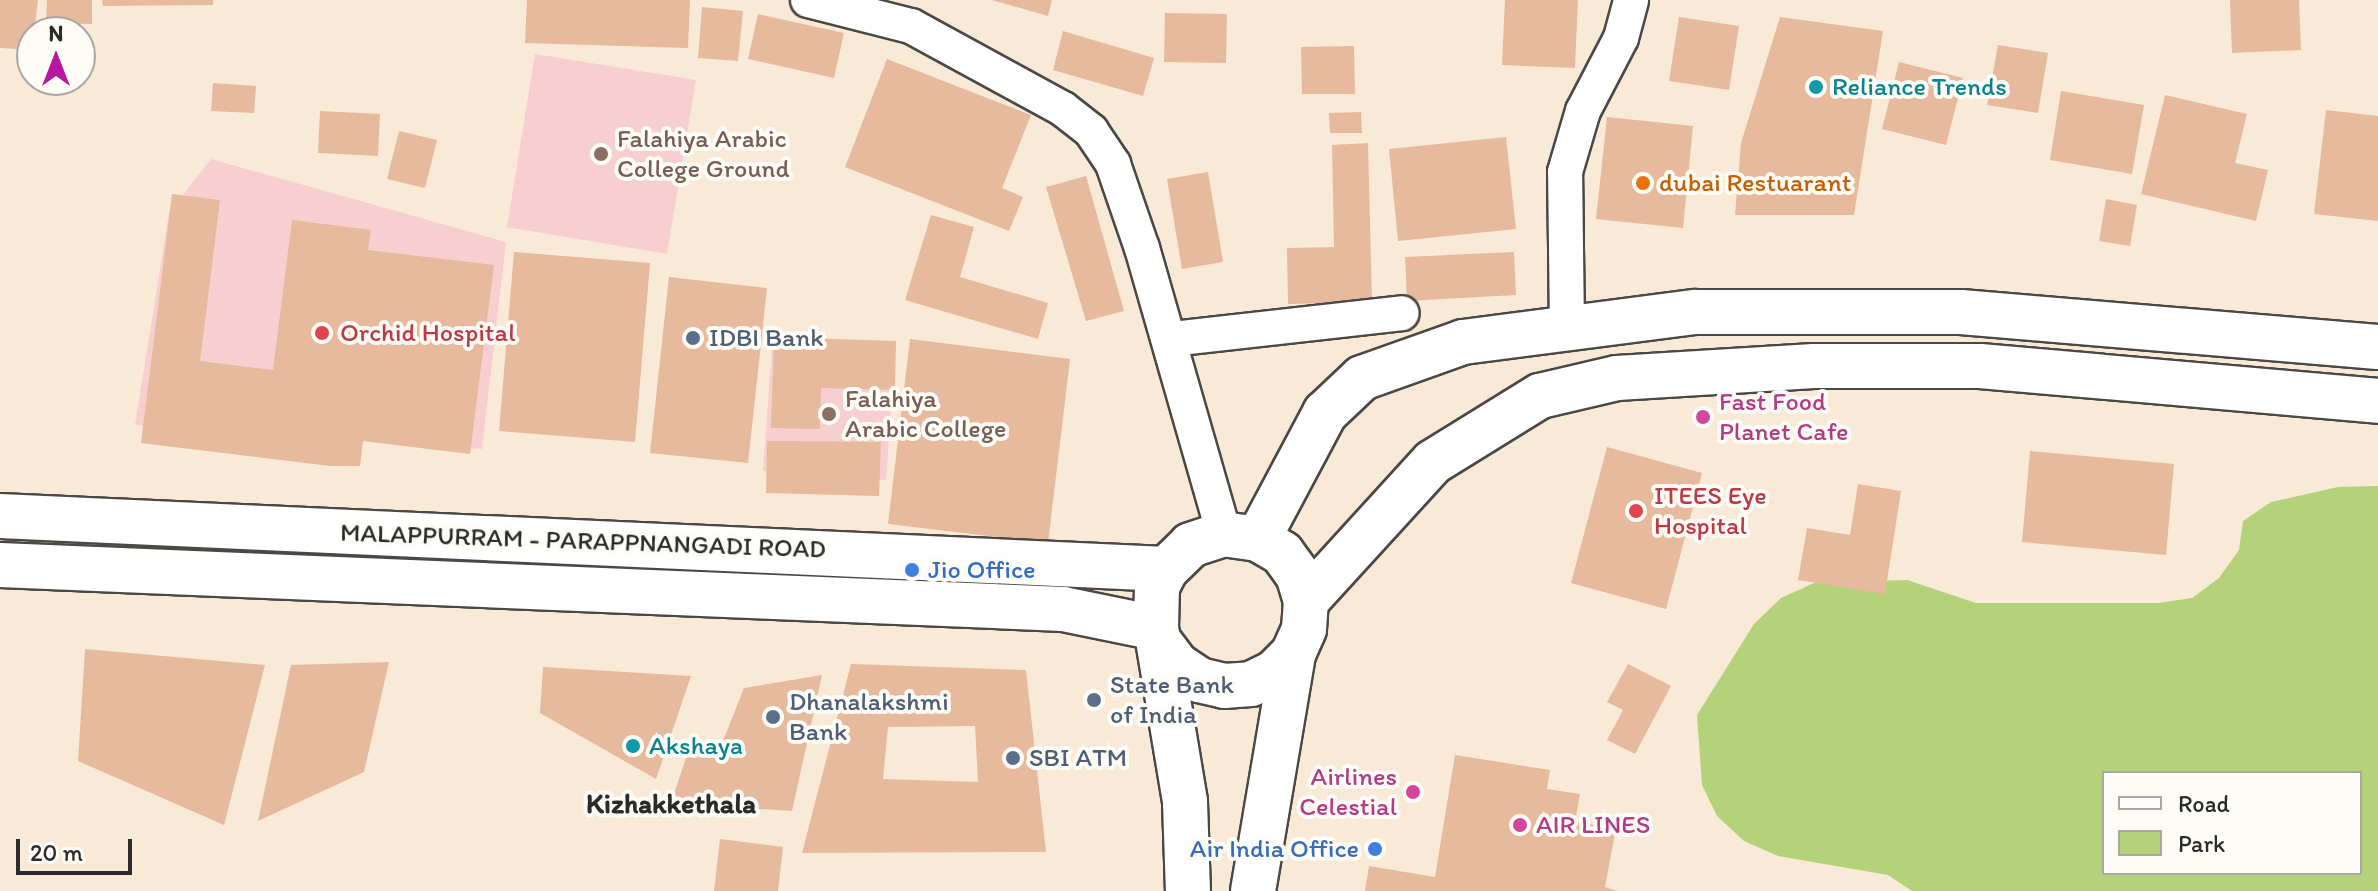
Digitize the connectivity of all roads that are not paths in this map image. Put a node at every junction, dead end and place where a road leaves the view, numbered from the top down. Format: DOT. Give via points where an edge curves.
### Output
graph roads {
  1 [pos="808,0"];
  2 [pos="1631,0"];
  3 [pos="1402,313"];
  4 [pos="2021,317"];
  5 [pos="1567,329"];
  6 [pos="1172,339"];
  7 [pos="2378,347"];
  8 [pos="2018,369"];
  9 [pos="2378,401"];
  10 [pos="0,516"];
  11 [pos="1241,537"];
  12 [pos="0,565"];
  13 [pos="1166,569"];
  14 [pos="1306,601"];
  15 [pos="1159,636"];
  16 [pos="1293,654"];
  17 [pos="1188,891"];
  18 [pos="1253,891"];
  1 -- 6 [label="street" via="911,26 1063,109 1091,131 1113,164"];
  2 -- 5 [label="street" via="1621,38 1583,111 1565,172"];
  3 -- 6 [label="street"];
  4 -- 5 [label="main road" via="1961,312 1695,312"];
  4 -- 7 [label="main road"];
  4 -- 8 [label="main road"];
  5 -- 11 [label="main road" via="1463,342 1362,378 1325,413"];
  6 -- 11 [label="street"];
  8 -- 9 [label="main road"];
  8 -- 14 [label="main road" via="1736,369 1617,378 1540,396 1433,462"];
  10 -- 13 [label="main road, MALAPPURRAM - PARAPPNANGADI ROAD"];
  11 -- 13 [label="main road" via="1191,545"];
  11 -- 14 [label="main road" via="1282,553 1298,575"];
  12 -- 15 [label="main road, MALAPPURRAM - PARAPPNANGADI ROAD" via="1063,609"];
  13 -- 15 [label="main road" via="1157,587"];
  14 -- 16 [label="main road" via="1304,629"];
  15 -- 16 [label="main road" via="1177,665 1199,680 1224,686 1262,678"];
  15 -- 17 [label="main road" via="1185,802"];
  16 -- 18 [label="main road"];
}
